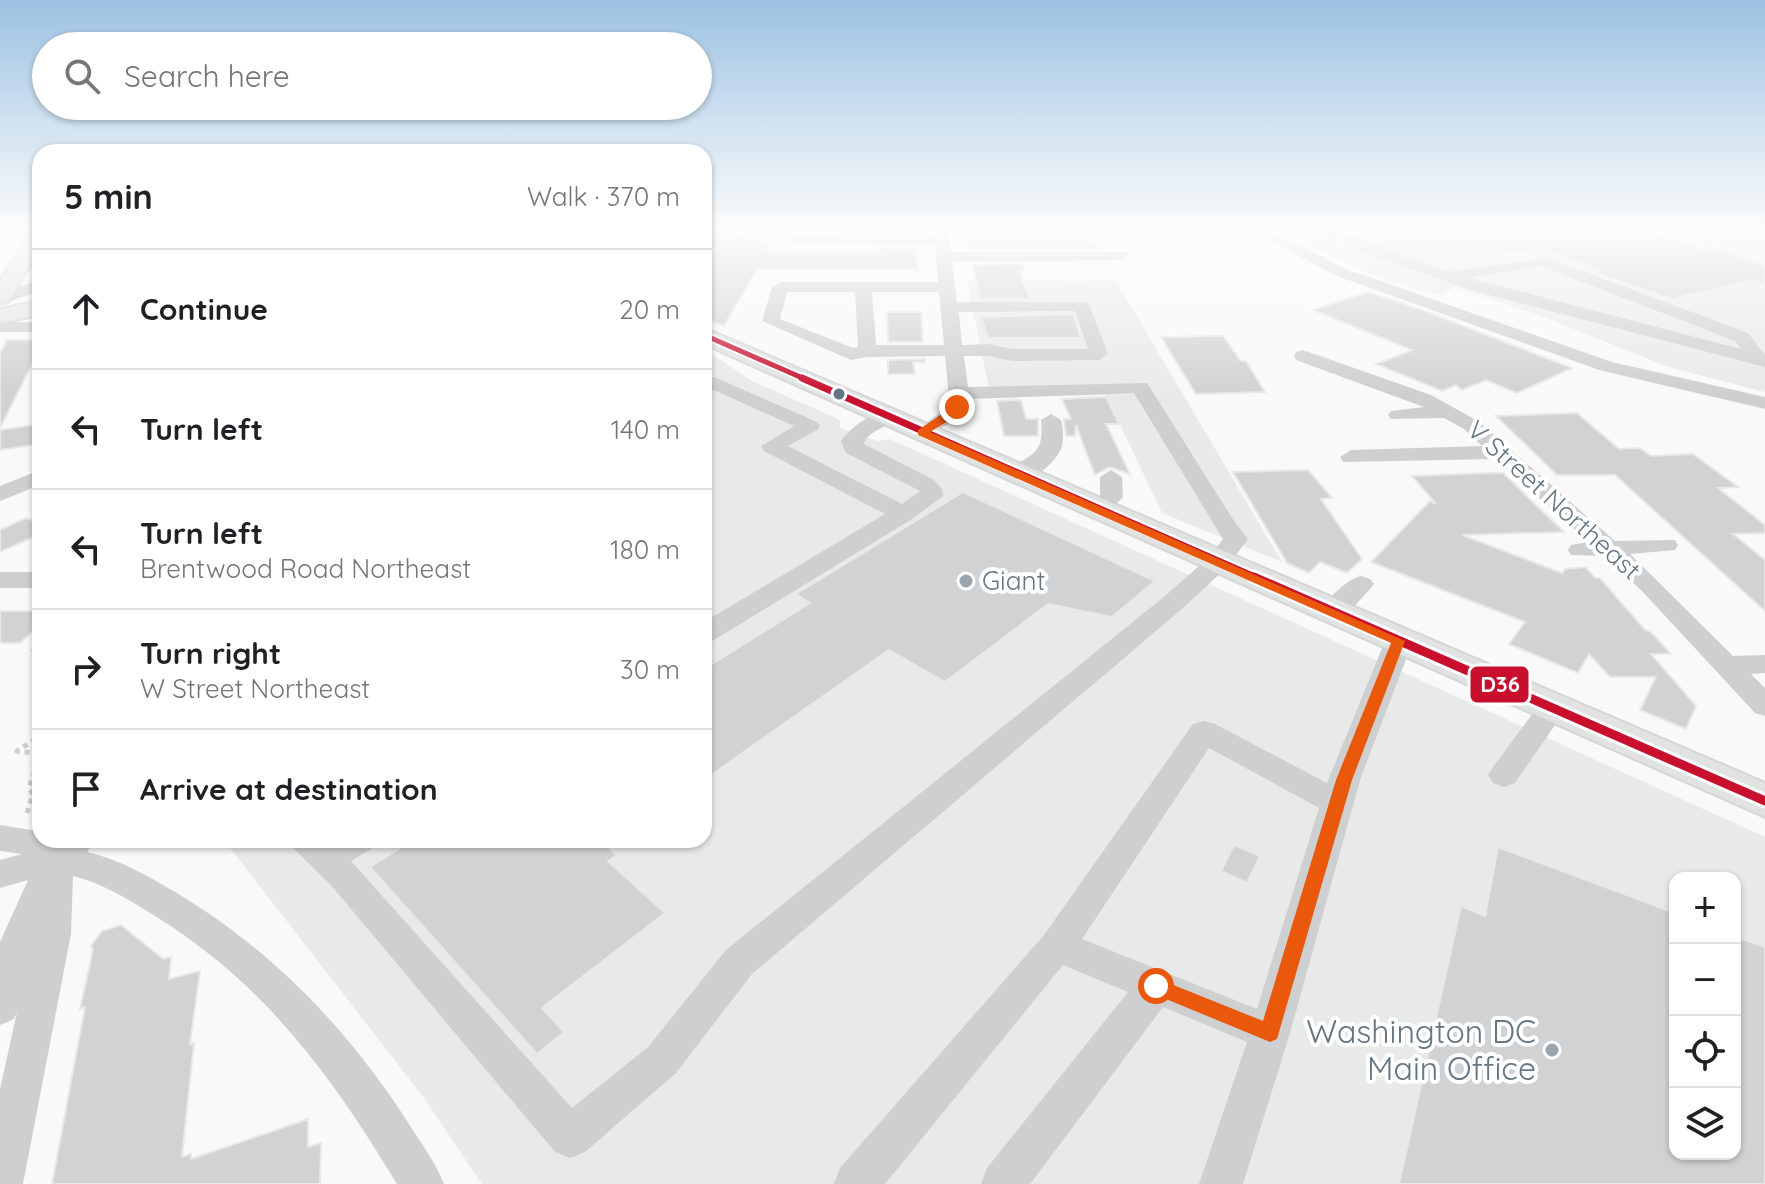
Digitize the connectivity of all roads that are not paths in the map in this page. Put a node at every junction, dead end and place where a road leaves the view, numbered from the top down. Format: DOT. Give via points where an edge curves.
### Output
graph roads {
  1 [pos="1367,284"];
  2 [pos="1472,284"];
  3 [pos="1603,284"];
  4 [pos="947,287"];
  5 [pos="863,288"];
  6 [pos="32,289"];
  7 [pos="0,298"];
  8 [pos="950,307"];
  9 [pos="32,310"];
  10 [pos="0,316"];
  11 [pos="32,318"];
  12 [pos="0,325"];
  13 [pos="32,327"];
  14 [pos="712,339"];
  15 [pos="954,350"];
  16 [pos="867,351"];
  17 [pos="1303,356"];
  18 [pos="1762,364"];
  19 [pos="1615,368"];
  20 [pos="712,384"];
  21 [pos="1605,389"];
  22 [pos="960,393"];
  23 [pos="1765,403"];
  24 [pos="1450,412"];
  25 [pos="1398,415"];
  26 [pos="887,417"];
  27 [pos="1051,420"];
  28 [pos="922,433"];
  29 [pos="1504,452"];
  30 [pos="1351,457"];
  31 [pos="1018,475"];
  32 [pos="1111,477"];
  33 [pos="32,480"];
  34 [pos="0,494"];
  35 [pos="1098,509"];
  36 [pos="904,514"];
  37 [pos="1666,545"];
  38 [pos="1609,548"];
  39 [pos="1580,550"];
  40 [pos="1218,562"];
  41 [pos="0,580"];
  42 [pos="32,580"];
  43 [pos="1361,584"];
  44 [pos="1332,612"];
  45 [pos="712,629"];
  46 [pos="1399,641"];
  47 [pos="1765,664"];
  48 [pos="1727,665"];
  49 [pos="1764,705"];
  50 [pos="1552,708"];
  51 [pos="1504,775"];
  52 [pos="1765,801"];
  53 [pos="1337,803"];
  54 [pos="0,838"];
  55 [pos="32,841"];
  56 [pos="68,849"];
  57 [pos="316,850"];
  58 [pos="0,874"];
  59 [pos="1057,946"];
  60 [pos="1156,986"];
  61 [pos="0,1007"];
  62 [pos="1270,1033"];
  63 [pos="1,1184"];
  64 [pos="422,1184"];
  65 [pos="856,1184"];
  66 [pos="1003,1184"];
  67 [pos="1221,1184"];
  1 -- 19 [label="street"];
  2 -- 18 [label="street"];
  3 -- 18 [label="street" via="1742,337"];
  4 -- 5 [label="street"];
  4 -- 8 [label="street"];
  5 -- 16 [label="street"];
  5 -- 16 [label="street" via="780,287 771,321 851,354"];
  6 -- 7 [label="street"];
  8 -- 15 [label="street"];
  8 -- 15 [label="street" via="1082,306 1099,354"];
  9 -- 10 [label="main road"];
  11 -- 12 [label="main road"];
  12 -- 13 [label="street"];
  14 -- 26 [label="main road"];
  15 -- 16 [label="street"];
  15 -- 22 [label="street"];
  17 -- 24 [label="street, V Street Northeast"];
  19 -- 21 [label="street"];
  19 -- 23 [label="street"];
  20 -- 36 [label="street" via="810,426 772,446"];
  22 -- 28 [label="street" via="955,412"];
  22 -- 40 [label="street" via="1140,387 1236,539"];
  24 -- 25 [label="street"];
  24 -- 29 [label="street, V Street Northeast"];
  26 -- 28 [label="main road"];
  26 -- 36 [label="street" via="861,431 852,444 861,454 930,487 931,496"];
  27 -- 31 [label="street" via="1055,442 1049,454"];
  28 -- 31 [label="main road"];
  29 -- 30 [label="street"];
  29 -- 38 [label="street, V Street Northeast" via="1574,506"];
  31 -- 35 [label="main road"];
  32 -- 35 [label="street" via="1111,497"];
  33 -- 34 [label="street"];
  35 -- 40 [label="main road"];
  36 -- 45 [label="street"];
  37 -- 38 [label="street"];
  38 -- 39 [label="street"];
  38 -- 48 [label="street, V Street Northeast"];
  40 -- 44 [label="main road"];
  40 -- 57 [label="street" via="739,962 662,1060 570,1137"];
  41 -- 42 [label="street"];
  43 -- 44 [label="street"];
  44 -- 46 [label="main road"];
  46 -- 50 [label="main road"];
  46 -- 53 [label="street"];
  47 -- 48 [label="street"];
  48 -- 49 [label="street, V Street Northeast"];
  50 -- 51 [label="street"];
  50 -- 52 [label="main road"];
  53 -- 59 [label="street" via="1204,732"];
  53 -- 62 [label="street"];
  54 -- 55 [label="street"];
  56 -- 58 [label="street"];
  56 -- 61 [label="street" via="17,941"];
  56 -- 63 [label="street"];
  56 -- 64 [label="street" via="190,919 245,959 319,1033"];
  59 -- 60 [label="street"];
  59 -- 65 [label="street"];
  60 -- 62 [label="street"];
  60 -- 66 [label="street"];
  62 -- 67 [label="street"];
}
